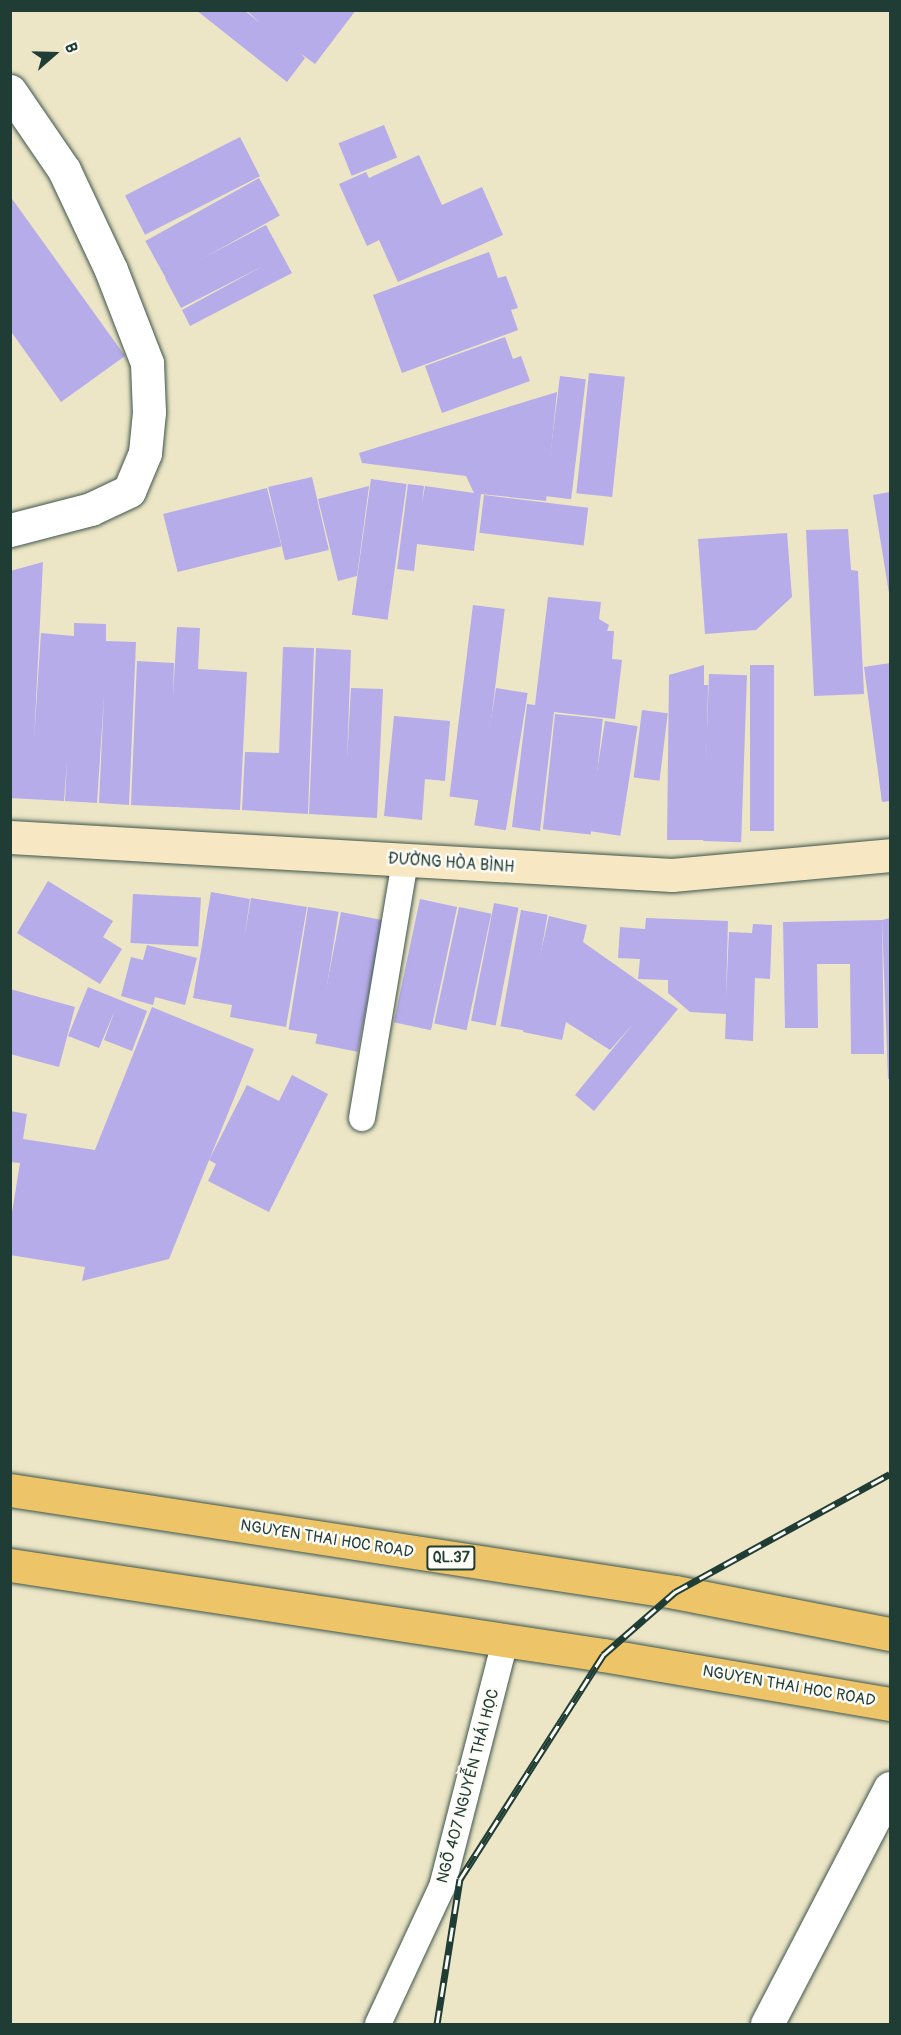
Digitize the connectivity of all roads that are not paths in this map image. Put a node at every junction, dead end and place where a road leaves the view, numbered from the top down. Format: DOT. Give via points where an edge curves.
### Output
graph roads {
  1 [pos="10,90"];
  2 [pos="10,530"];
  3 [pos="10,837"];
  4 [pos="891,855"];
  5 [pos="405,860"];
  6 [pos="362,1118"];
  7 [pos="10,1490"];
  8 [pos="10,1565"];
  9 [pos="891,1634"];
  10 [pos="505,1642"];
  11 [pos="891,1704"];
  12 [pos="891,1788"];
  13 [pos="378,2025"];
  14 [pos="767,2025"];
  1 -- 2 [label="street" via="64,170 111,270 147,363 149,412 145,453 129,491 91,509"];
  3 -- 5 [label="street, ĐƯỜNG HÒA BÌNH"];
  4 -- 5 [label="street, ĐƯỜNG HÒA BÌNH" via="672,875"];
  5 -- 6 [label="lane"];
  7 -- 9 [label="main road, NGUYEN THAI HOC ROAD / QL.37" via="675,1592"];
  8 -- 10 [label="main road, NGUYEN THAI HOC ROAD"];
  10 -- 11 [label="main road, NGUYEN THAI HOC ROAD"];
  10 -- 13 [label="lane, NGÕ 407 NGUYỄN THÁI HỌC" via="442,1887"];
  12 -- 14 [label="street"];
}
